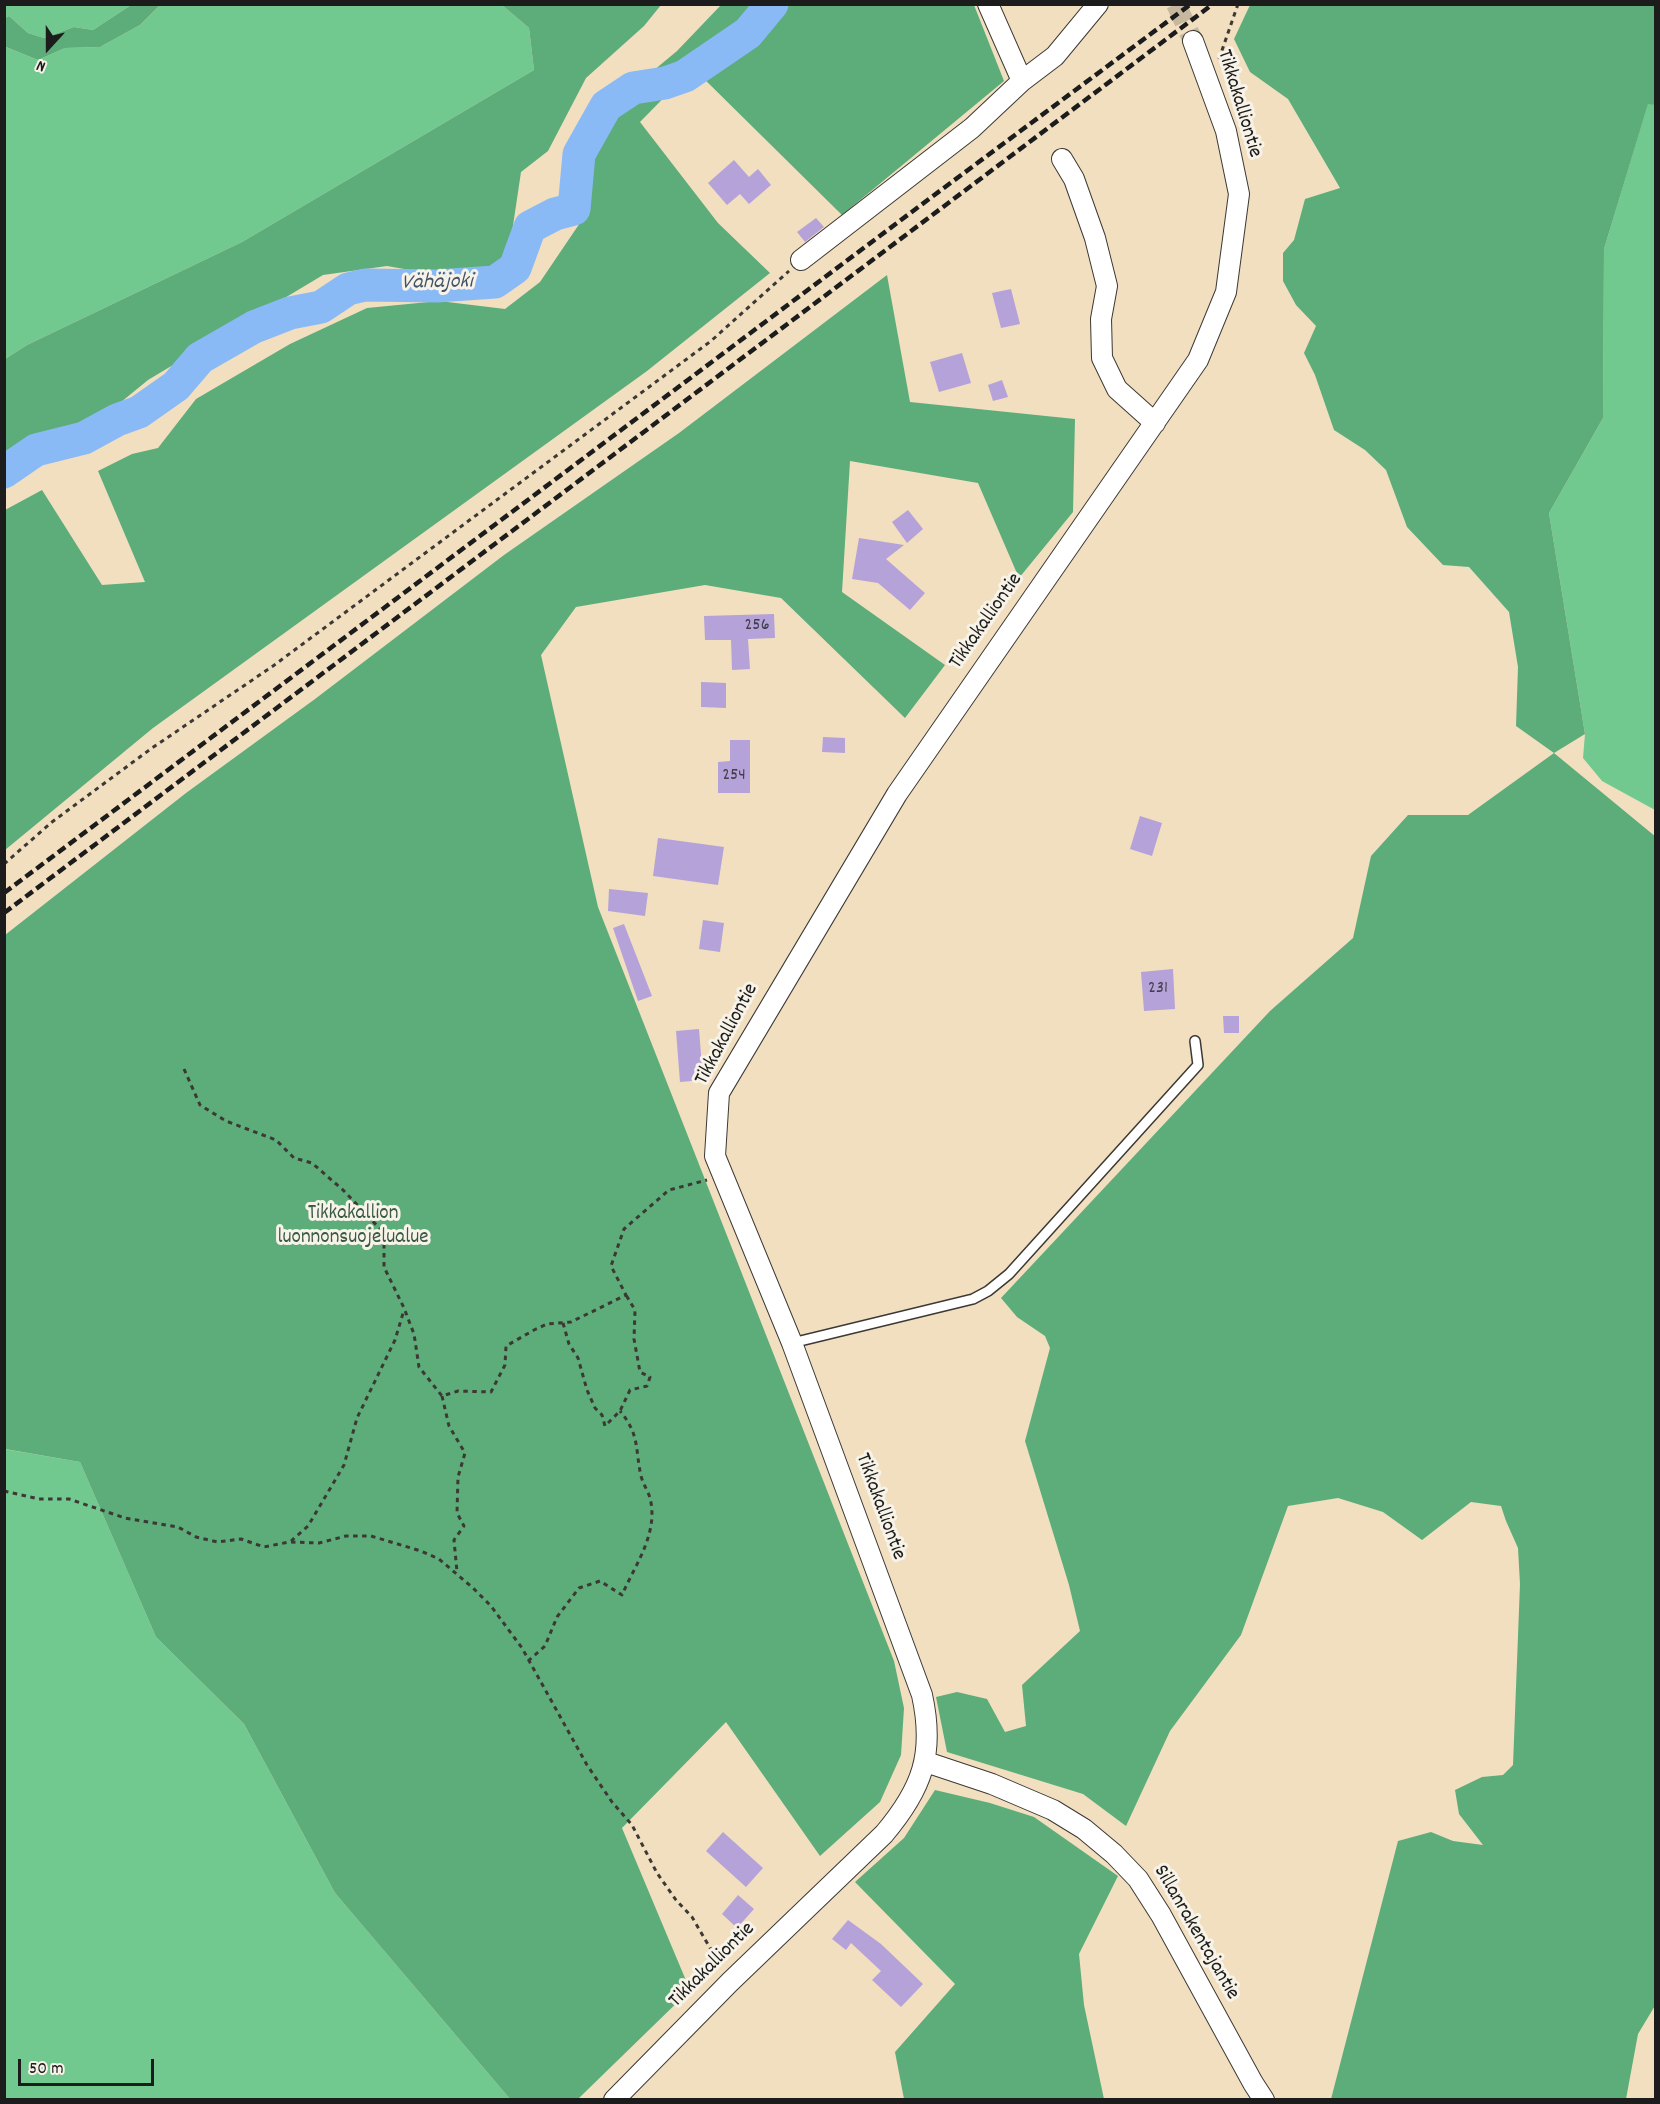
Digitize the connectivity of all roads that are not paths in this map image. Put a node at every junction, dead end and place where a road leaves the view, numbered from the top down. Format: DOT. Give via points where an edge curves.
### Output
graph roads {
  1 [pos="988,4"];
  2 [pos="1098,4"];
  3 [pos="1193,41"];
  4 [pos="1022,81"];
  5 [pos="1062,159"];
  6 [pos="801,260"];
  7 [pos="1155,423"];
  8 [pos="1195,1041"];
  9 [pos="792,1343"];
  10 [pos="926,1761"];
  11 [pos="614,2100"];
  12 [pos="1264,2100"];
  1 -- 4 [label="street"];
  2 -- 4 [label="street" via="1055,56"];
  3 -- 7 [label="street, Tikkakalliontie" via="1226,131 1239,194 1226,292 1198,360"];
  4 -- 6 [label="street" via="972,128"];
  5 -- 7 [label="street" via="1074,179 1095,238 1107,286 1101,319 1102,358 1117,389"];
  7 -- 9 [label="street, Tikkakalliontie" via="897,794 719,1093 715,1156"];
  8 -- 9 [label="lane" via="1198,1065 1008,1274 988,1291 973,1299"];
  9 -- 10 [label="street, Tikkakalliontie" via="922,1695 928,1719"];
  10 -- 11 [label="street, Tikkakalliontie" via="909,1800 884,1834"];
  10 -- 12 [label="street, Sillanrakentajantie" via="1053,1810 1114,1854 1138,1880 1161,1915"];
}
